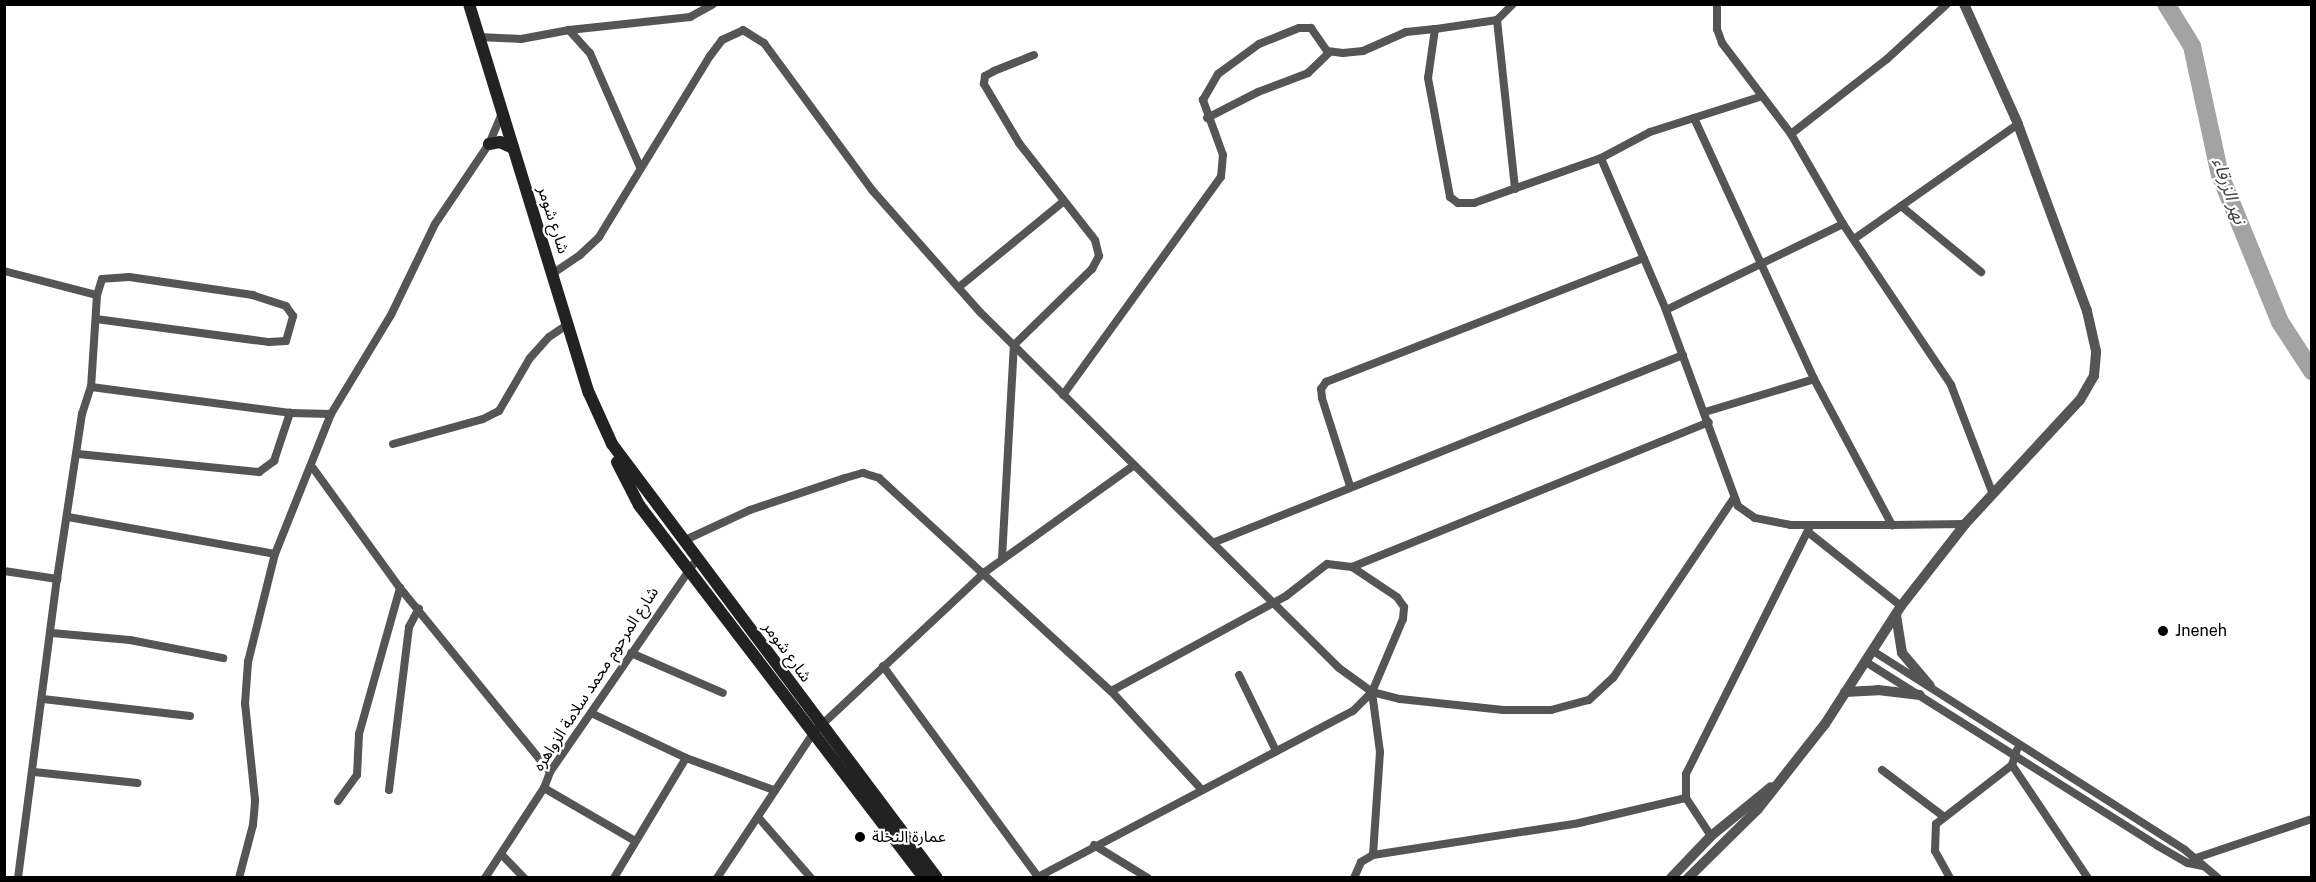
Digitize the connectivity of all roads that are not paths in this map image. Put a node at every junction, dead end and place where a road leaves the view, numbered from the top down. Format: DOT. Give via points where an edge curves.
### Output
graph roads {
  1 [pos="469,4"];
  2 [pos="714,4"];
  3 [pos="1513,4"];
  4 [pos="1717,4"];
  5 [pos="1947,4"];
  6 [pos="1964,4"];
  7 [pos="1497,20"];
  8 [pos="1435,29"];
  9 [pos="569,30"];
  10 [pos="479,37"];
  11 [pos="1330,52"];
  12 [pos="1034,55"];
  13 [pos="1760,97"];
  14 [pos="502,114"];
  15 [pos="1207,118"];
  16 [pos="1694,118"];
  17 [pos="2018,124"];
  18 [pos="1791,134"];
  19 [pos="489,144"];
  20 [pos="513,148"];
  21 [pos="1601,158"];
  22 [pos="640,167"];
  23 [pos="1515,189"];
  24 [pos="1063,202"];
  25 [pos="1901,206"];
  26 [pos="1843,224"];
  27 [pos="1854,240"];
  28 [pos="1644,258"];
  29 [pos="1761,266"];
  30 [pos="4,271"];
  31 [pos="1982,272"];
  32 [pos="552,274"];
  33 [pos="959,287"];
  34 [pos="97,295"];
  35 [pos="1666,310"];
  36 [pos="96,319"];
  37 [pos="568,324"];
  38 [pos="1014,345"];
  39 [pos="1683,355"];
  40 [pos="1814,379"];
  41 [pos="91,387"];
  42 [pos="1063,395"];
  43 [pos="1705,412"];
  44 [pos="290,413"];
  45 [pos="332,414"];
  46 [pos="1709,422"];
  47 [pos="393,444"];
  48 [pos="612,444"];
  49 [pos="78,454"];
  50 [pos="1133,466"];
  51 [pos="313,468"];
  52 [pos="1350,486"];
  53 [pos="1992,492"];
  54 [pos="1734,498"];
  55 [pos="68,517"];
  56 [pos="1965,524"];
  57 [pos="1892,525"];
  58 [pos="1809,529"];
  59 [pos="683,541"];
  60 [pos="1215,542"];
  61 [pos="275,554"];
  62 [pos="1002,558"];
  63 [pos="692,564"];
  64 [pos="1352,567"];
  65 [pos="4,571"];
  66 [pos="985,572"];
  67 [pos="57,579"];
  68 [pos="400,588"];
  69 [pos="1275,602"];
  70 [pos="419,608"];
  71 [pos="1898,610"];
  72 [pos="52,633"];
  73 [pos="1873,651"];
  74 [pos="631,653"];
  75 [pos="223,658"];
  76 [pos="1866,662"];
  77 [pos="883,666"];
  78 [pos="1239,675"];
  79 [pos="1930,686"];
  80 [pos="1111,691"];
  81 [pos="1372,692"];
  82 [pos="1845,692"];
  83 [pos="723,693"];
  84 [pos="1920,695"];
  85 [pos="44,699"];
  86 [pos="591,713"];
  87 [pos="190,716"];
  88 [pos="817,729"];
  89 [pos="2020,744"];
  90 [pos="1276,751"];
  91 [pos="2015,755"];
  92 [pos="686,758"];
  93 [pos="2012,765"];
  94 [pos="1882,770"];
  95 [pos="550,771"];
  96 [pos="34,772"];
  97 [pos="1781,780"];
  98 [pos="137,783"];
  99 [pos="544,788"];
  100 [pos="1201,789"];
  101 [pos="389,790"];
  102 [pos="774,790"];
  103 [pos="1686,798"];
  104 [pos="338,801"];
  105 [pos="1943,816"];
  106 [pos="758,817"];
  107 [pos="2312,819"];
  108 [pos="1712,836"];
  109 [pos="635,841"];
  110 [pos="1094,845"];
  111 [pos="502,855"];
  112 [pos="1372,855"];
  113 [pos="2195,857"];
  114 [pos="2188,863"];
  115 [pos="2202,866"];
  116 [pos="1038,877"];
  117 [pos="18,878"];
  118 [pos="239,878"];
  119 [pos="485,878"];
  120 [pos="524,878"];
  121 [pos="614,878"];
  122 [pos="717,878"];
  123 [pos="811,878"];
  124 [pos="924,878"];
  125 [pos="937,878"];
  126 [pos="1148,878"];
  127 [pos="1354,878"];
  128 [pos="1671,878"];
  129 [pos="1688,878"];
  130 [pos="1950,878"];
  131 [pos="2088,878"];
  132 [pos="2218,878"];
  1 -- 10 [label="main road, شارع شومر"];
  2 -- 9 [label="street" via="690,17"];
  3 -- 7 [label="street"];
  4 -- 13 [label="street" via="1718,36"];
  5 -- 18 [label="street" via="1887,59"];
  6 -- 17 [label="street"];
  7 -- 8 [label="street"];
  7 -- 23 [label="street"];
  8 -- 11 [label="street" via="1406,32 1363,51"];
  8 -- 23 [label="street" via="1428,78 1447,193 1454,202 1468,205"];
  9 -- 10 [label="street" via="521,39"];
  9 -- 22 [label="street" via="590,53"];
  10 -- 14 [label="main road, شارع شومر"];
  11 -- 15 [label="street" via="1308,73 1266,88"];
  11 -- 15 [label="street" via="1316,32 1307,27 1259,44 1209,84 1203,99"];
  12 -- 24 [label="street" via="985,76 984,84 1019,143"];
  13 -- 16 [label="street"];
  13 -- 18 [label="street"];
  14 -- 19 [label="street"];
  14 -- 20 [label="main road, شارع شومر"];
  15 -- 42 [label="street" via="1223,155 1221,177"];
  16 -- 21 [label="street" via="1650,132"];
  16 -- 29 [label="street"];
  17 -- 25 [label="street"];
  17 -- 53 [label="street" via="2090,318 2096,361 2094,376 2080,400"];
  18 -- 26 [label="street"];
  19 -- 20 [label="main road" via="500,142"];
  19 -- 45 [label="street" via="435,224 391,315"];
  20 -- 32 [label="main road, شارع شومر"];
  21 -- 23 [label="street"];
  21 -- 28 [label="street"];
  22 -- 32 [label="street" via="599,237"];
  22 -- 33 [label="street" via="722,40 734,32 754,34 872,190"];
  24 -- 33 [label="street"];
  24 -- 38 [label="street" via="1095,240 1098,260"];
  25 -- 27 [label="street"];
  25 -- 31 [label="street"];
  26 -- 27 [label="street"];
  26 -- 29 [label="street"];
  27 -- 53 [label="street" via="1951,385"];
  28 -- 35 [label="street"];
  28 -- 52 [label="street" via="1326,382 1321,389 1322,398"];
  29 -- 35 [label="street"];
  29 -- 40 [label="street"];
  30 -- 34 [label="street"];
  32 -- 37 [label="main road, شارع شومر"];
  33 -- 38 [label="street"];
  34 -- 36 [label="street"];
  34 -- 36 [label="street" via="102,279 129,277 253,295 286,306 293,316 286,340 269,342"];
  35 -- 39 [label="street"];
  36 -- 41 [label="street"];
  37 -- 47 [label="street" via="530,358 499,411"];
  37 -- 48 [label="main road, شارع شومر" via="589,393"];
  38 -- 42 [label="street"];
  38 -- 62 [label="street"];
  39 -- 43 [label="street"];
  39 -- 52 [label="street"];
  40 -- 43 [label="street"];
  40 -- 57 [label="street"];
  41 -- 44 [label="street"];
  41 -- 49 [label="street" via="82,414"];
  42 -- 50 [label="street"];
  43 -- 46 [label="street"];
  44 -- 45 [label="street"];
  44 -- 49 [label="street" via="274,461 259,472"];
  45 -- 51 [label="street"];
  46 -- 54 [label="street"];
  46 -- 64 [label="street"];
  48 -- 59 [label="main road, شارع شومر"];
  48 -- 63 [label="main road, شارع شومر" via="627,488"];
  49 -- 55 [label="street"];
  50 -- 60 [label="street"];
  50 -- 62 [label="street"];
  51 -- 61 [label="street"];
  51 -- 68 [label="street"];
  52 -- 60 [label="street"];
  53 -- 56 [label="street"];
  54 -- 58 [label="street" via="1738,506 1755,518"];
  54 -- 81 [label="street" via="1613,678 1589,700 1551,710 1503,710 1400,699"];
  55 -- 61 [label="street"];
  55 -- 67 [label="street"];
  56 -- 57 [label="street"];
  56 -- 71 [label="street"];
  57 -- 58 [label="street"];
  58 -- 71 [label="street"];
  58 -- 103 [label="street" via="1699,745 1686,774"];
  59 -- 63 [label="main road, شارع شومر"];
  59 -- 66 [label="street" via="750,510 863,474 879,478"];
  60 -- 69 [label="street"];
  61 -- 118 [label="street" via="249,663 246,725 255,800 253,825"];
  62 -- 66 [label="street"];
  63 -- 74 [label="street, شارع المرحوم محمد سلامة الزواهره"];
  63 -- 88 [label="main road, شارع شومر"];
  64 -- 69 [label="street" via="1320,566 1299,587"];
  64 -- 81 [label="street" via="1397,597 1404,607 1403,619"];
  65 -- 67 [label="street"];
  66 -- 77 [label="street"];
  66 -- 80 [label="street"];
  67 -- 72 [label="street"];
  68 -- 70 [label="street"];
  68 -- 104 [label="street" via="359,734 357,775"];
  69 -- 80 [label="street"];
  69 -- 81 [label="street" via="1339,668"];
  70 -- 95 [label="street"];
  70 -- 101 [label="street" via="410,627"];
  71 -- 73 [label="street"];
  71 -- 79 [label="street" via="1902,653"];
  72 -- 75 [label="street" via="130,640"];
  72 -- 85 [label="street"];
  73 -- 76 [label="street"];
  73 -- 79 [label="street"];
  74 -- 83 [label="street"];
  74 -- 86 [label="street, شارع المرحوم محمد سلامة الزواهره"];
  76 -- 82 [label="street"];
  76 -- 84 [label="street"];
  77 -- 88 [label="street"];
  77 -- 116 [label="street"];
  78 -- 90 [label="street"];
  79 -- 89 [label="street"];
  80 -- 100 [label="street"];
  81 -- 90 [label="street" via="1353,711"];
  81 -- 112 [label="street" via="1380,752"];
  82 -- 84 [label="street" via="1878,690"];
  82 -- 97 [label="street"];
  84 -- 91 [label="street"];
  85 -- 87 [label="street"];
  85 -- 96 [label="street"];
  86 -- 92 [label="street"];
  86 -- 95 [label="street, شارع المرحوم محمد سلامة الزواهره"];
  88 -- 102 [label="street"];
  88 -- 124 [label="main road, شارع شومر"];
  88 -- 125 [label="main road, شارع شومر"];
  89 -- 91 [label="street"];
  89 -- 113 [label="street"];
  90 -- 100 [label="street"];
  91 -- 93 [label="street"];
  91 -- 114 [label="street"];
  92 -- 102 [label="street"];
  92 -- 109 [label="street" via="681,772"];
  93 -- 105 [label="street"];
  93 -- 131 [label="street"];
  94 -- 105 [label="street"];
  95 -- 99 [label="street, شارع المرحوم محمد سلامة الزواهره"];
  96 -- 98 [label="street"];
  96 -- 117 [label="street"];
  97 -- 108 [label="street"];
  97 -- 129 [label="street" via="1758,809"];
  99 -- 109 [label="street"];
  99 -- 111 [label="street, شارع المرحوم محمد سلامة الزواهره"];
  100 -- 110 [label="street"];
  102 -- 106 [label="street"];
  103 -- 108 [label="street"];
  103 -- 112 [label="street" via="1579,823"];
  105 -- 130 [label="street" via="1936,824 1933,839 1940,863"];
  106 -- 122 [label="street"];
  106 -- 123 [label="street"];
  107 -- 113 [label="street"];
  108 -- 128 [label="street"];
  109 -- 121 [label="street"];
  110 -- 116 [label="street"];
  110 -- 126 [label="street"];
  111 -- 119 [label="street, شارع المرحوم محمد سلامة الزواهره"];
  111 -- 120 [label="street"];
  112 -- 127 [label="street" via="1358,865"];
  113 -- 114 [label="street"];
  113 -- 115 [label="street"];
  114 -- 115 [label="street"];
  115 -- 132 [label="street"];
}
